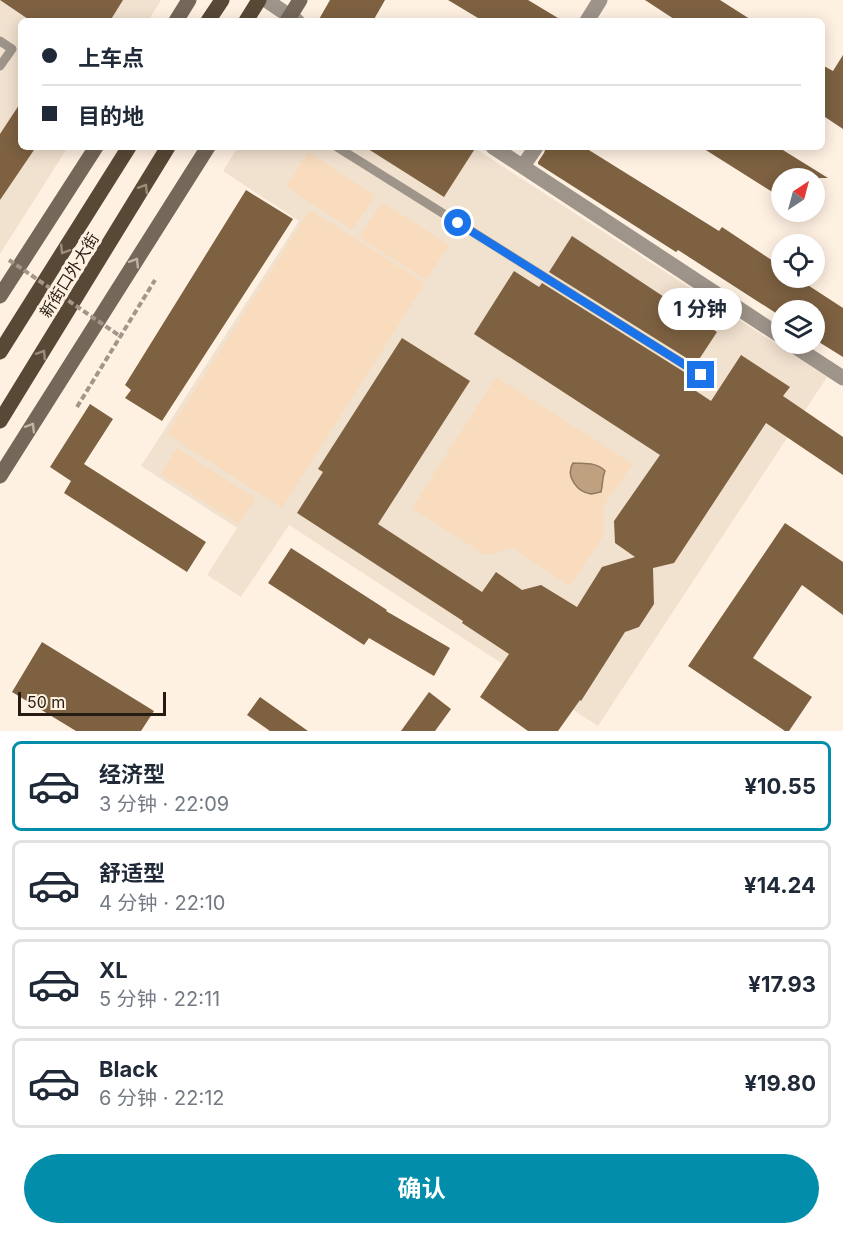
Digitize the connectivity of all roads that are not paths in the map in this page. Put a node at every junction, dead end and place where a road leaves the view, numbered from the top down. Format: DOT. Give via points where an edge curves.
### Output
graph roads {
  1 [pos="189,0"];
  2 [pos="222,0"];
  3 [pos="259,0"];
  4 [pos="266,0"];
  5 [pos="300,0"];
  6 [pos="600,0"];
  7 [pos="178,18"];
  8 [pos="210,18"];
  9 [pos="248,18"];
  10 [pos="291,18"];
  11 [pos="292,18"];
  12 [pos="589,18"];
  13 [pos="0,41"];
  14 [pos="0,66"];
  15 [pos="94,150"];
  16 [pos="127,150"];
  17 [pos="166,150"];
  18 [pos="206,150"];
  19 [pos="342,150"];
  20 [pos="498,150"];
  21 [pos="534,150"];
  22 [pos="523,166"];
  23 [pos="0,296"];
  24 [pos="771,330"];
  25 [pos="0,352"];
  26 [pos="806,354"];
  27 [pos="701,375"];
  28 [pos="843,378"];
  29 [pos="0,422"];
  30 [pos="0,476"];
  1 -- 7 [label="street"];
  2 -- 8 [label="main road"];
  3 -- 9 [label="main road"];
  4 -- 10 [label="street"];
  5 -- 11 [label="street"];
  6 -- 12 [label="street"];
  13 -- 14 [label="lane" via="12,49"];
  15 -- 23 [label="street"];
  16 -- 25 [label="main road, 新街口外大街, one-way"];
  29 -- 17 [label="main road, 新街口外大街, one-way"];
  30 -- 18 [label="street, one-way"];
  19 -- 27 [label="lane"];
  20 -- 22 [label="street"];
  21 -- 22 [label="street"];
  22 -- 24 [label="street"];
  26 -- 28 [label="street"];
}
